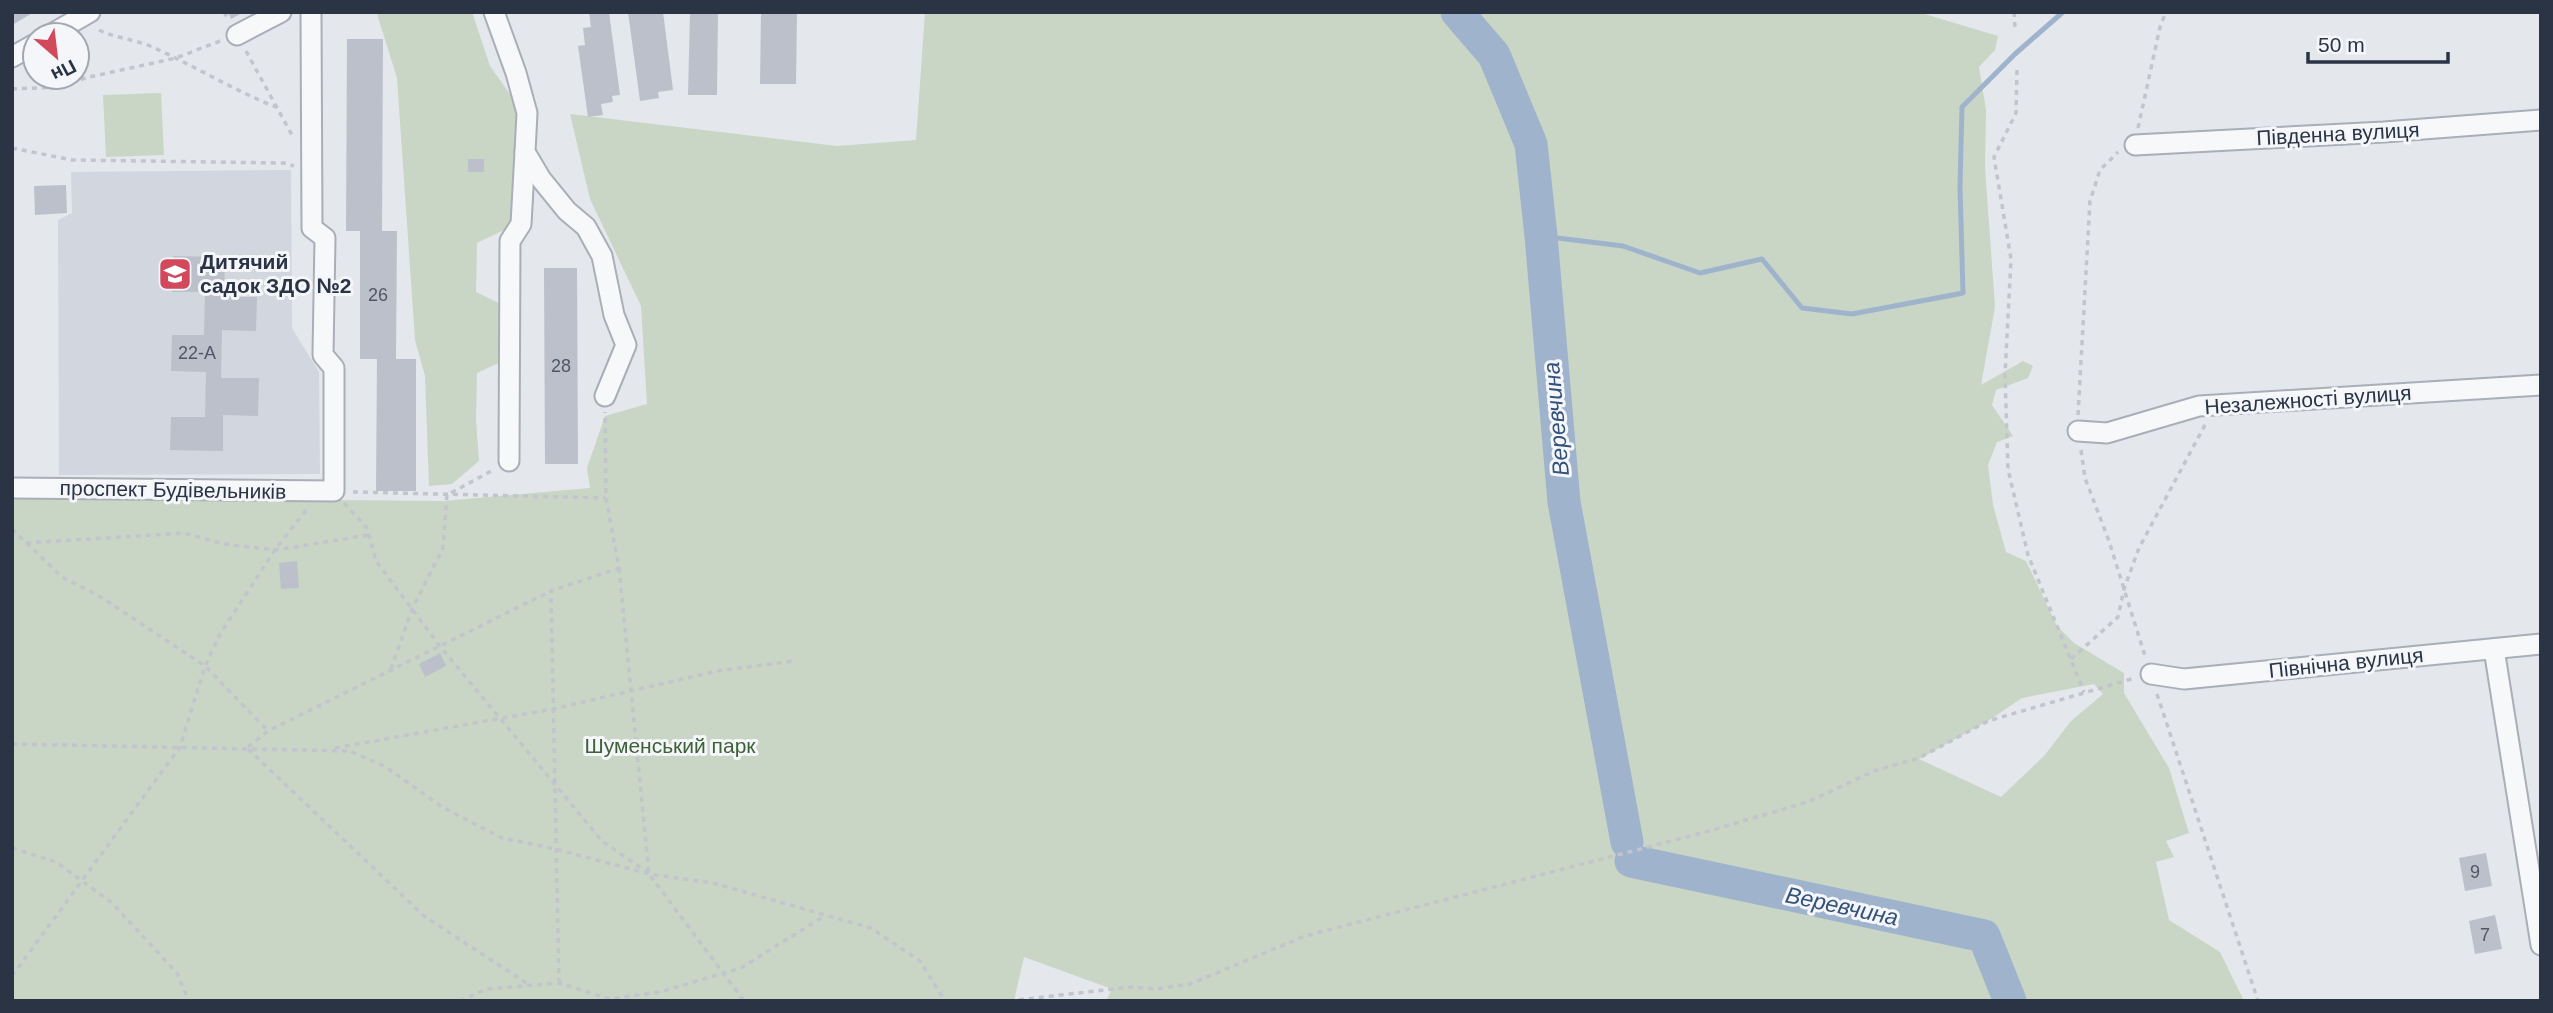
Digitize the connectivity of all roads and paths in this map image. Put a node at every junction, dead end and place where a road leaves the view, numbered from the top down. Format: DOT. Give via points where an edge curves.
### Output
graph roads {
  1 [pos="225,12"];
  2 [pos="281,12"];
  3 [pos="311,12"];
  4 [pos="494,12"];
  5 [pos="2014,12"];
  6 [pos="2166,12"];
  7 [pos="84,15"];
  8 [pos="2015,29"];
  9 [pos="237,36"];
  10 [pos="176,58"];
  11 [pos="2017,70"];
  12 [pos="12,89"];
  13 [pos="276,107"];
  14 [pos="2541,120"];
  15 [pos="294,140"];
  16 [pos="2135,145"];
  17 [pos="12,148"];
  18 [pos="525,152"];
  19 [pos="312,172"];
  20 [pos="2541,385"];
  21 [pos="605,396"];
  22 [pos="2215,405"];
  23 [pos="2078,431"];
  24 [pos="509,461"];
  25 [pos="12,488"];
  26 [pos="327,491"];
  27 [pos="447,495"];
  28 [pos="607,498"];
  29 [pos="12,529"];
  30 [pos="369,535"];
  31 [pos="26,543"];
  32 [pos="275,550"];
  33 [pos="619,568"];
  34 [pos="2124,589"];
  35 [pos="551,591"];
  36 [pos="412,609"];
  37 [pos="2541,644"];
  38 [pos="439,645"];
  39 [pos="2494,649"];
  40 [pos="2071,659"];
  41 [pos="794,661"];
  42 [pos="205,666"];
  43 [pos="391,669"];
  44 [pos="2151,674"];
  45 [pos="631,691"];
  46 [pos="2084,692"];
  47 [pos="553,709"];
  48 [pos="501,719"];
  49 [pos="268,732"];
  50 [pos="12,744"];
  51 [pos="180,747"];
  52 [pos="246,748"];
  53 [pos="329,749"];
  54 [pos="554,781"];
  55 [pos="12,848"];
  56 [pos="556,849"];
  57 [pos="649,874"];
  58 [pos="82,881"];
  59 [pos="826,915"];
  60 [pos="2541,945"];
  61 [pos="723,973"];
  62 [pos="12,976"];
  63 [pos="559,983"];
  64 [pos="530,985"];
  65 [pos="189,1001"];
  66 [pos="460,1001"];
  67 [pos="744,1001"];
  68 [pos="945,1001"];
  69 [pos="1009,1001"];
  70 [pos="2259,1001"];
  1 -- 9 [label="path"];
  2 -- 9 [label="street"];
  3 -- 19 [label="street"];
  4 -- 18 [label="street" via="527,113"];
  5 -- 8 [label="path"];
  6 -- 16 [label="path"];
  7 -- 10 [label="path" via="111,36"];
  9 -- 10 [label="path"];
  9 -- 13 [label="path"];
  10 -- 12 [label="path" via="60,87"];
  10 -- 13 [label="path"];
  11 -- 40 [label="path" via="2016,113 1994,158 2011,259 2005,375 2008,469 2028,555"];
  13 -- 15 [label="path"];
  14 -- 16 [label="street, Південна вулиця"];
  16 -- 23 [label="path" via="2118,152 2100,170 2090,201"];
  17 -- 19 [label="path" via="72,160 284,163"];
  18 -- 21 [label="street" via="567,211 586,227 602,256 614,315 626,345"];
  18 -- 24 [label="street" via="521,224 510,241"];
  19 -- 26 [label="street" via="312,228 325,238 323,355 334,368"];
  20 -- 22 [label="street, Незалежності вулиця"];
  21 -- 28 [label="path"];
  22 -- 23 [label="street, Незалежності вулиця" via="2107,433"];
  22 -- 34 [label="path" via="2139,548"];
  23 -- 34 [label="path" via="2085,478"];
  24 -- 27 [label="path"];
  25 -- 26 [label="street, проспект Будівельників"];
  26 -- 27 [label="path"];
  26 -- 30 [label="path"];
  26 -- 32 [label="path"];
  27 -- 28 [label="path"];
  27 -- 36 [label="path" via="443,548"];
  28 -- 33 [label="path"];
  29 -- 31 [label="path"];
  30 -- 32 [label="path"];
  30 -- 36 [label="path" via="376,561"];
  31 -- 32 [label="path" via="184,533"];
  31 -- 42 [label="path" via="62,577 101,597"];
  32 -- 42 [label="path" via="220,634"];
  33 -- 35 [label="path"];
  33 -- 45 [label="path"];
  34 -- 40 [label="path" via="2118,617"];
  34 -- 44 [label="path"];
  35 -- 38 [label="path"];
  35 -- 47 [label="path"];
  36 -- 38 [label="path"];
  36 -- 43 [label="path"];
  37 -- 39 [label="street, Північна вулиця"];
  38 -- 43 [label="path"];
  38 -- 48 [label="path"];
  39 -- 44 [label="street, Північна вулиця" via="2184,679"];
  39 -- 60 [label="street"];
  40 -- 46 [label="path"];
  41 -- 45 [label="path" via="717,671"];
  42 -- 49 [label="path"];
  42 -- 51 [label="path"];
  43 -- 49 [label="path"];
  44 -- 46 [label="path"];
  44 -- 70 [label="path"];
  45 -- 47 [label="path"];
  45 -- 57 [label="path"];
  46 -- 69 [label="path" via="1988,721 1919,758 1874,771 1808,802 1305,936 1190,984 1156,989 1130,986"];
  47 -- 48 [label="path"];
  47 -- 54 [label="path"];
  48 -- 53 [label="path"];
  48 -- 54 [label="path"];
  49 -- 52 [label="path"];
  50 -- 51 [label="path"];
  51 -- 52 [label="path"];
  51 -- 58 [label="path"];
  52 -- 53 [label="path"];
  52 -- 64 [label="path" via="424,916"];
  53 -- 56 [label="path" via="350,751 386,767 442,807 502,838"];
  54 -- 56 [label="path"];
  54 -- 57 [label="path" via="603,841"];
  55 -- 58 [label="path" via="56,862"];
  56 -- 57 [label="path"];
  56 -- 63 [label="path"];
  57 -- 59 [label="path" via="713,883"];
  57 -- 61 [label="path"];
  58 -- 62 [label="path"];
  58 -- 65 [label="path" via="111,902 177,973"];
  59 -- 61 [label="path" via="741,968"];
  59 -- 68 [label="path" via="871,928 920,961"];
  61 -- 63 [label="path" via="660,992 610,999"];
  61 -- 67 [label="path"];
  63 -- 64 [label="path"];
  64 -- 66 [label="path" via="486,989"];
}
